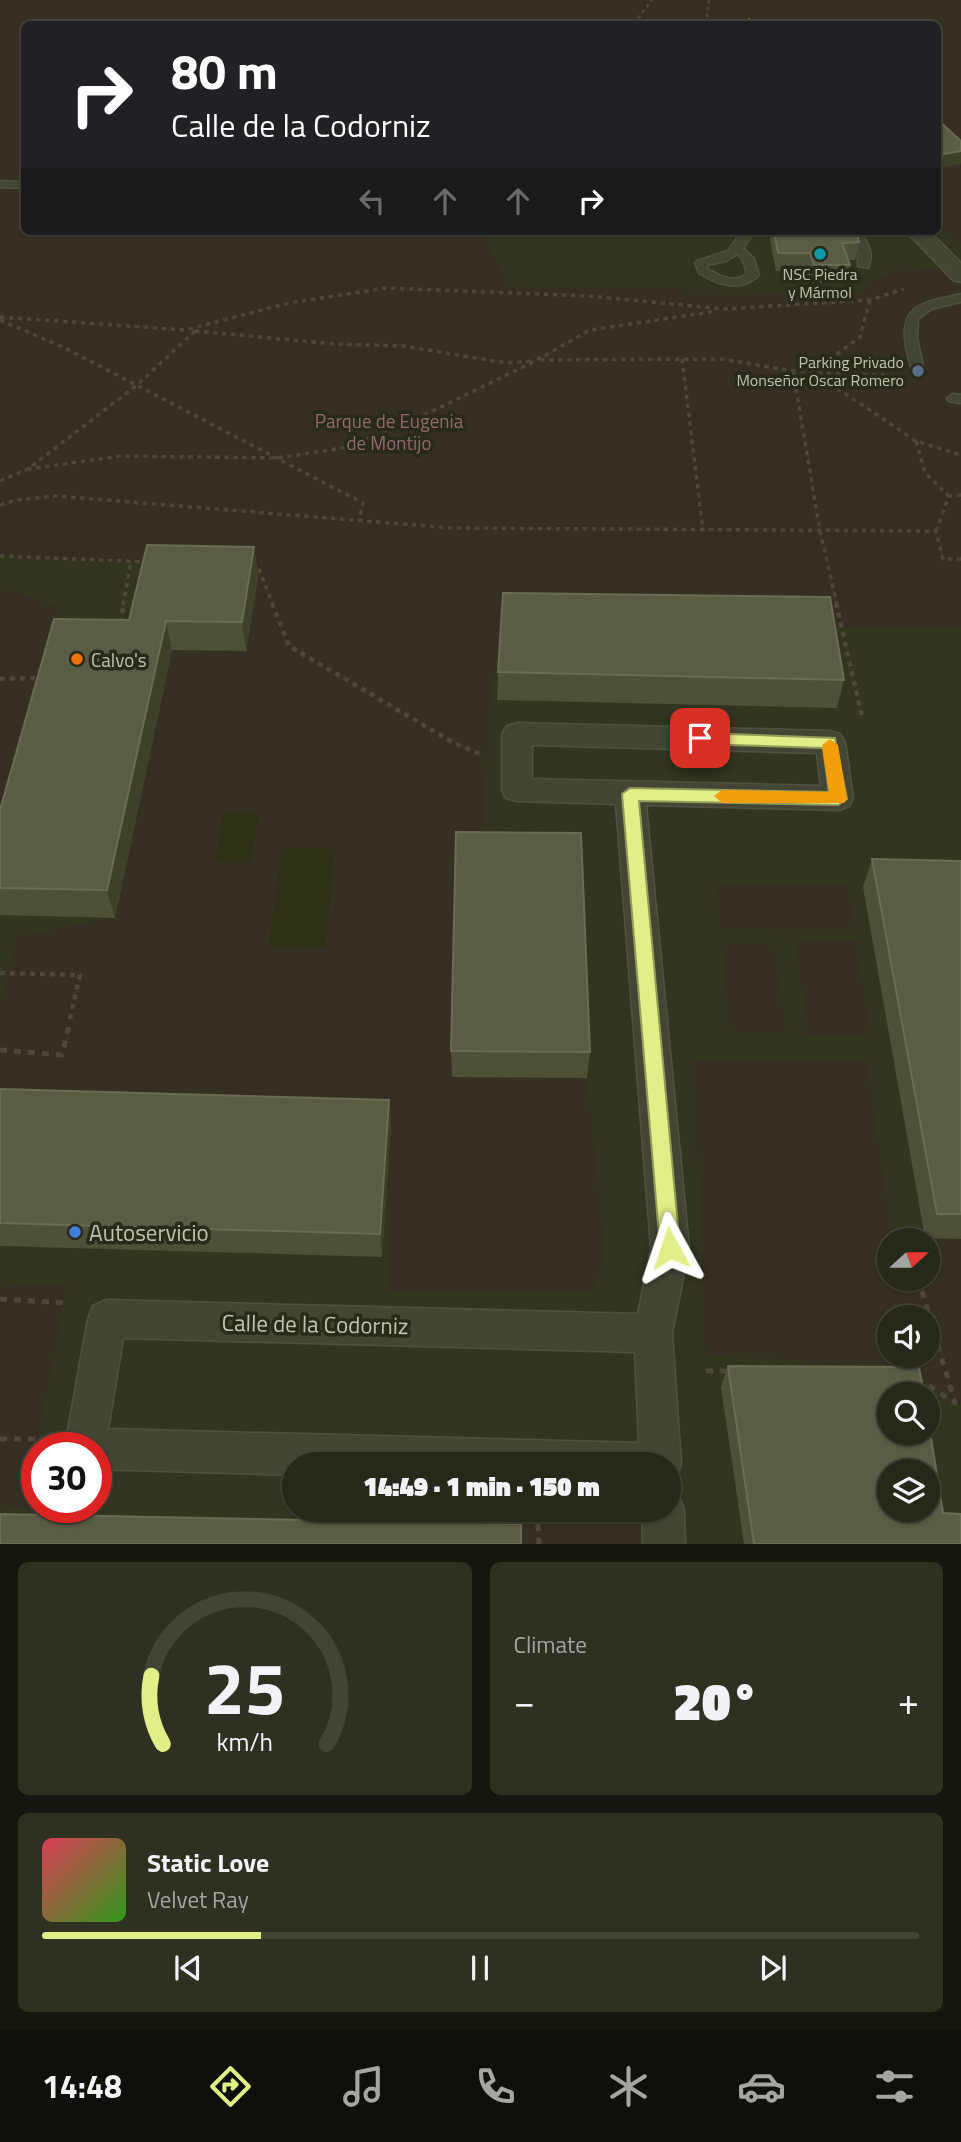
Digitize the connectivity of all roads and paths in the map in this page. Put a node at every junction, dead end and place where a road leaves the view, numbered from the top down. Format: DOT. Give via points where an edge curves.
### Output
graph roads {
  1 [pos="652,0"];
  2 [pos="709,0"];
  3 [pos="636,21"];
  4 [pos="706,21"];
  5 [pos="0,184"];
  6 [pos="21,185"];
  7 [pos="743,235"];
  8 [pos="857,235"];
  9 [pos="921,235"];
  10 [pos="737,248"];
  11 [pos="864,266"];
  12 [pos="960,274"];
  13 [pos="961,298"];
  14 [pos="870,300"];
  15 [pos="724,309"];
  16 [pos="0,318"];
  17 [pos="185,330"];
  18 [pos="195,331"];
  19 [pos="682,359"];
  20 [pos="535,361"];
  21 [pos="793,371"];
  22 [pos="813,372"];
  23 [pos="912,374"];
  24 [pos="137,385"];
  25 [pos="916,440"];
  26 [pos="961,456"];
  27 [pos="278,458"];
  28 [pos="27,469"];
  29 [pos="0,481"];
  30 [pos="961,495"];
  31 [pos="949,496"];
  32 [pos="0,505"];
  33 [pos="359,521"];
  34 [pos="703,530"];
  35 [pos="820,531"];
  36 [pos="936,531"];
  37 [pos="0,556"];
  38 [pos="961,559"];
  39 [pos="131,562"];
  40 [pos="156,563"];
  41 [pos="245,566"];
  42 [pos="118,636"];
  43 [pos="42,668"];
  44 [pos="39,678"];
  45 [pos="0,679"];
  46 [pos="36,691"];
  47 [pos="862,717"];
  48 [pos="486,757"];
  49 [pos="630,794"];
  50 [pos="0,973"];
  51 [pos="0,1050"];
  52 [pos="922,1292"];
  53 [pos="0,1299"];
  54 [pos="64,1303"];
  55 [pos="653,1333"];
  56 [pos="706,1371"];
  57 [pos="744,1371"];
  58 [pos="908,1378"];
  59 [pos="958,1403"];
  60 [pos="88,1432"];
  61 [pos="21,1439"];
  62 [pos="0,1440"];
  63 [pos="112,1449"];
  64 [pos="660,1452"];
  65 [pos="282,1454"];
  66 [pos="538,1522"];
  67 [pos="663,1522"];
  68 [pos="539,1544"];
  69 [pos="664,1544"];
  1 -- 3 [label="path"];
  2 -- 4 [label="path"];
  5 -- 6 [label="lane"];
  7 -- 10 [label="lane"];
  8 -- 11 [label="lane" via="864,243"];
  9 -- 12 [label="street"];
  12 -- 14 [label="path"];
  13 -- 23 [label="lane" via="926,305 913,314 908,327"];
  14 -- 15 [label="path"];
  14 -- 22 [label="path" via="860,337"];
  15 -- 17 [label="path" via="589,296 386,288 289,303"];
  15 -- 20 [label="path" via="590,330"];
  16 -- 17 [label="path"];
  16 -- 24 [label="path"];
  17 -- 18 [label="path"];
  18 -- 20 [label="path" via="404,346 506,363"];
  18 -- 24 [label="path"];
  19 -- 20 [label="path"];
  19 -- 21 [label="path" via="722,359"];
  19 -- 34 [label="path"];
  20 -- 27 [label="path" via="349,447"];
  21 -- 22 [label="path"];
  21 -- 35 [label="path"];
  22 -- 23 [label="path"];
  22 -- 25 [label="path"];
  24 -- 27 [label="path"];
  24 -- 28 [label="path"];
  25 -- 26 [label="path"];
  25 -- 31 [label="path" via="919,465 934,486"];
  27 -- 28 [label="path" via="121,456"];
  27 -- 33 [label="path" via="363,503"];
  28 -- 29 [label="path"];
  30 -- 31 [label="path"];
  31 -- 36 [label="path"];
  32 -- 33 [label="path" via="56,496"];
  33 -- 34 [label="path" via="452,528"];
  34 -- 35 [label="path"];
  35 -- 36 [label="path"];
  35 -- 47 [label="path"];
  36 -- 38 [label="path" via="943,559"];
  37 -- 39 [label="path"];
  39 -- 40 [label="path"];
  39 -- 42 [label="path"];
  41 -- 48 [label="path" via="258,567 289,646 454,743"];
  43 -- 44 [label="path"];
  44 -- 45 [label="path"];
  44 -- 46 [label="path"];
  49 -- 49 [label="street" via="644,795 838,799 830,742 517,734 517,790"];
  49 -- 55 [label="street" via="670,1248"];
  50 -- 51 [label="path" via="80,975 62,1055"];
  52 -- 59 [label="path"];
  53 -- 54 [label="path"];
  55 -- 60 [label="street, Calle de la Codorniz" via="107,1319"];
  55 -- 64 [label="street"];
  56 -- 57 [label="path"];
  58 -- 59 [label="path" via="920,1379"];
  61 -- 62 [label="path"];
  63 -- 65 [label="street"];
  66 -- 68 [label="path"];
  67 -- 69 [label="street"];
}
